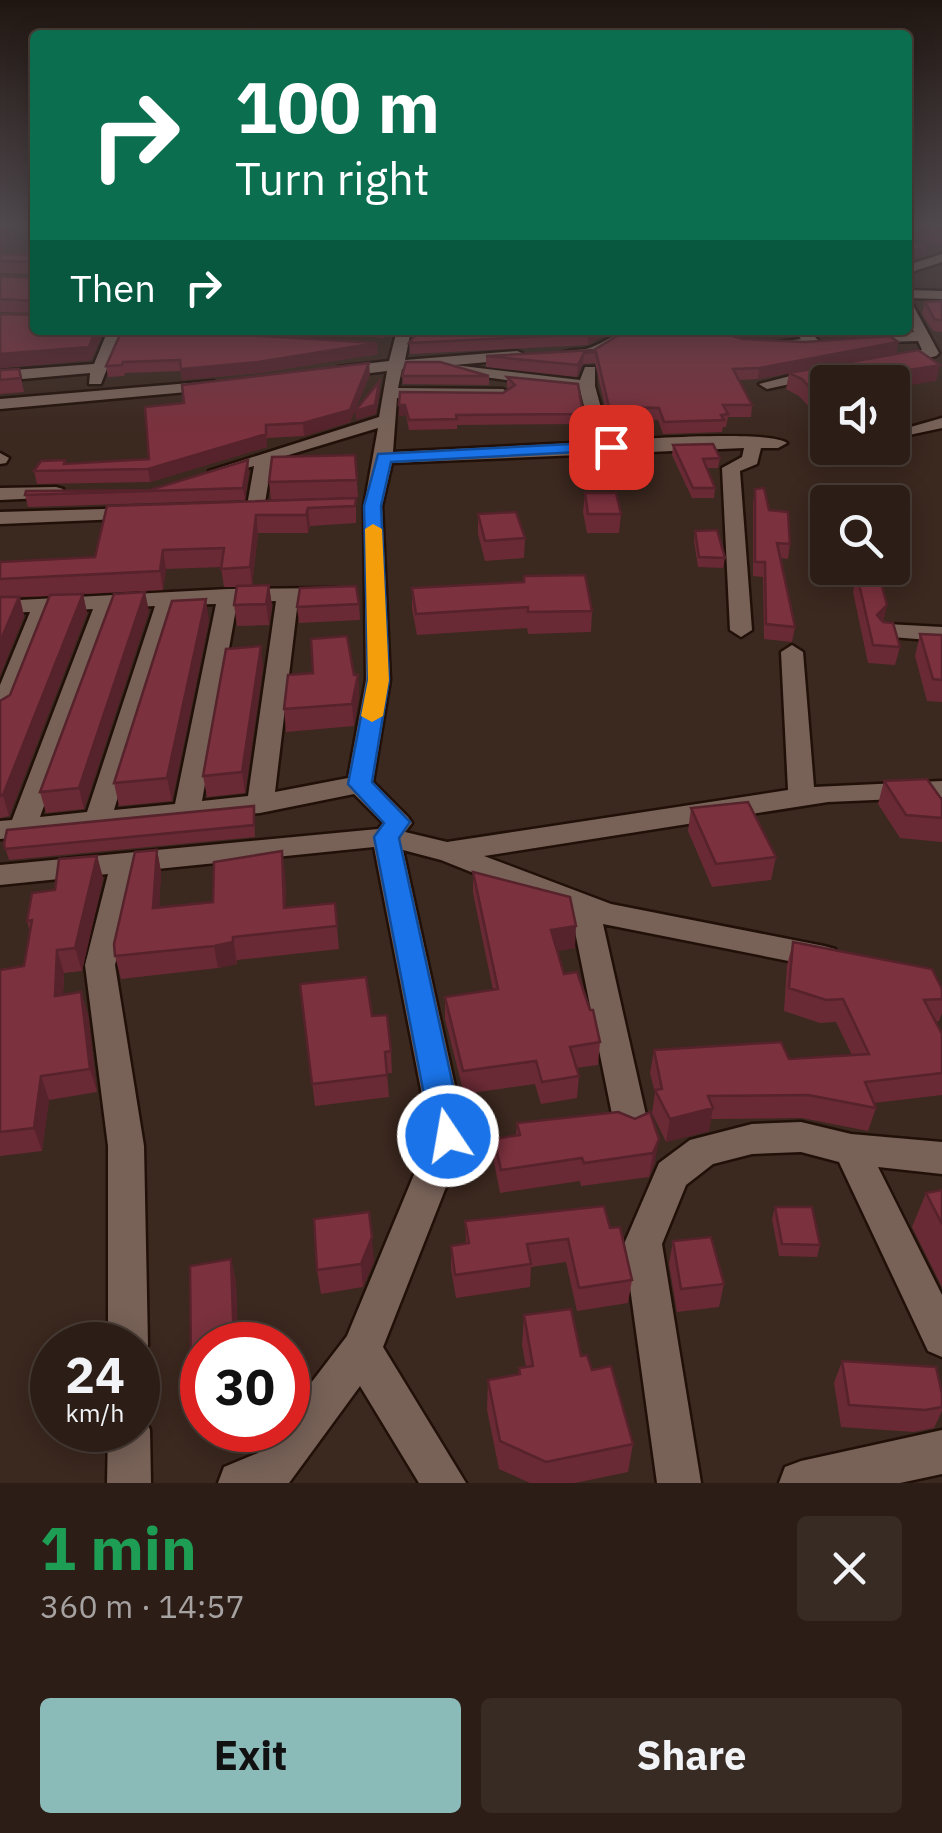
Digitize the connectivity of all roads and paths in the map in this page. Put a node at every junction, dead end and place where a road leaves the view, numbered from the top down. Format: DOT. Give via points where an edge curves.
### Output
graph roads {
  1 [pos="915,294"];
  2 [pos="942,295"];
  3 [pos="912,315"];
  4 [pos="113,335"];
  5 [pos="251,335"];
  6 [pos="628,335"];
  7 [pos="805,335"];
  8 [pos="923,336"];
  9 [pos="850,340"];
  10 [pos="831,341"];
  11 [pos="294,342"];
  12 [pos="813,342"];
  13 [pos="766,343"];
  14 [pos="396,347"];
  15 [pos="594,353"];
  16 [pos="440,363"];
  17 [pos="873,365"];
  18 [pos="100,368"];
  19 [pos="315,375"];
  20 [pos="0,376"];
  21 [pos="810,376"];
  22 [pos="767,384"];
  23 [pos="225,385"];
  24 [pos="587,386"];
  25 [pos="389,393"];
  26 [pos="91,395"];
  27 [pos="518,396"];
  28 [pos="0,404"];
  29 [pos="385,420"];
  30 [pos="942,423"];
  31 [pos="910,430"];
  32 [pos="752,442"];
  33 [pos="778,443"];
  34 [pos="602,448"];
  35 [pos="264,457"];
  36 [pos="384,458"];
  37 [pos="200,476"];
  38 [pos="76,493"];
  39 [pos="0,494"];
  40 [pos="256,511"];
  41 [pos="158,514"];
  42 [pos="0,518"];
  43 [pos="375,591"];
  44 [pos="288,592"];
  45 [pos="228,595"];
  46 [pos="168,598"];
  47 [pos="106,602"];
  48 [pos="44,605"];
  49 [pos="0,606"];
  50 [pos="741,630"];
  51 [pos="888,630"];
  52 [pos="942,634"];
  53 [pos="792,652"];
  54 [pos="0,714"];
  55 [pos="360,784"];
  56 [pos="942,789"];
  57 [pos="802,797"];
  58 [pos="260,804"];
  59 [pos="186,811"];
  60 [pos="96,822"];
  61 [pos="11,828"];
  62 [pos="386,837"];
  63 [pos="448,852"];
  64 [pos="124,866"];
  65 [pos="0,876"];
  66 [pos="584,904"];
  67 [pos="849,962"];
  68 [pos="631,1124"];
  69 [pos="851,1149"];
  70 [pos="942,1158"];
  71 [pos="128,1322"];
  72 [pos="942,1338"];
  73 [pos="361,1350"];
  74 [pos="129,1452"];
  75 [pos="942,1452"];
  76 [pos="269,1479"];
  77 [pos="129,1483"];
  78 [pos="444,1483"];
  79 [pos="679,1483"];
  80 [pos="801,1483"];
  1 -- 2 [label="street"];
  3 -- 8 [label="street"];
  4 -- 18 [label="street"];
  5 -- 11 [label="street"];
  6 -- 15 [label="street"];
  7 -- 12 [label="street"];
  8 -- 9 [label="street"];
  8 -- 17 [label="street" via="931,353"];
  10 -- 12 [label="street"];
  12 -- 13 [label="street"];
  14 -- 16 [label="street"];
  14 -- 19 [label="street"];
  14 -- 25 [label="street"];
  15 -- 16 [label="street"];
  15 -- 24 [label="street"];
  16 -- 24 [label="street" via="462,372"];
  18 -- 20 [label="street"];
  18 -- 26 [label="street"];
  21 -- 22 [label="street"];
  23 -- 26 [label="street"];
  24 -- 34 [label="street"];
  25 -- 27 [label="street"];
  25 -- 29 [label="street"];
  26 -- 28 [label="street"];
  29 -- 35 [label="street"];
  29 -- 36 [label="street"];
  30 -- 31 [label="street"];
  32 -- 33 [label="street"];
  32 -- 34 [label="street"];
  32 -- 50 [label="street" via="751,460 731,468"];
  34 -- 36 [label="street"];
  35 -- 37 [label="street"];
  35 -- 40 [label="street"];
  36 -- 43 [label="street" via="363,506"];
  38 -- 39 [label="street"];
  41 -- 42 [label="street"];
  43 -- 44 [label="street"];
  43 -- 55 [label="street" via="378,680"];
  44 -- 45 [label="street"];
  44 -- 58 [label="street"];
  45 -- 46 [label="street"];
  45 -- 59 [label="street"];
  46 -- 47 [label="street"];
  46 -- 60 [label="street"];
  47 -- 48 [label="street"];
  47 -- 61 [label="street"];
  48 -- 49 [label="street"];
  48 -- 54 [label="street"];
  51 -- 52 [label="street"];
  53 -- 57 [label="street"];
  55 -- 58 [label="street"];
  55 -- 62 [label="street" via="398,822"];
  56 -- 57 [label="street"];
  57 -- 63 [label="street"];
  58 -- 59 [label="street"];
  59 -- 60 [label="street"];
  60 -- 61 [label="street"];
  62 -- 63 [label="street"];
  62 -- 64 [label="street"];
  62 -- 73 [label="street" via="448,1136"];
  63 -- 66 [label="street"];
  64 -- 65 [label="street"];
  64 -- 71 [label="street" via="100,965 126,1146"];
  66 -- 67 [label="street" via="606,914"];
  66 -- 68 [label="street"];
  69 -- 70 [label="street"];
  69 -- 72 [label="street"];
  69 -- 79 [label="street" via="801,1137 752,1139 702,1151 672,1174 643,1244"];
  73 -- 76 [label="street"];
  73 -- 78 [label="street"];
  74 -- 77 [label="street"];
  75 -- 80 [label="street"];
}
